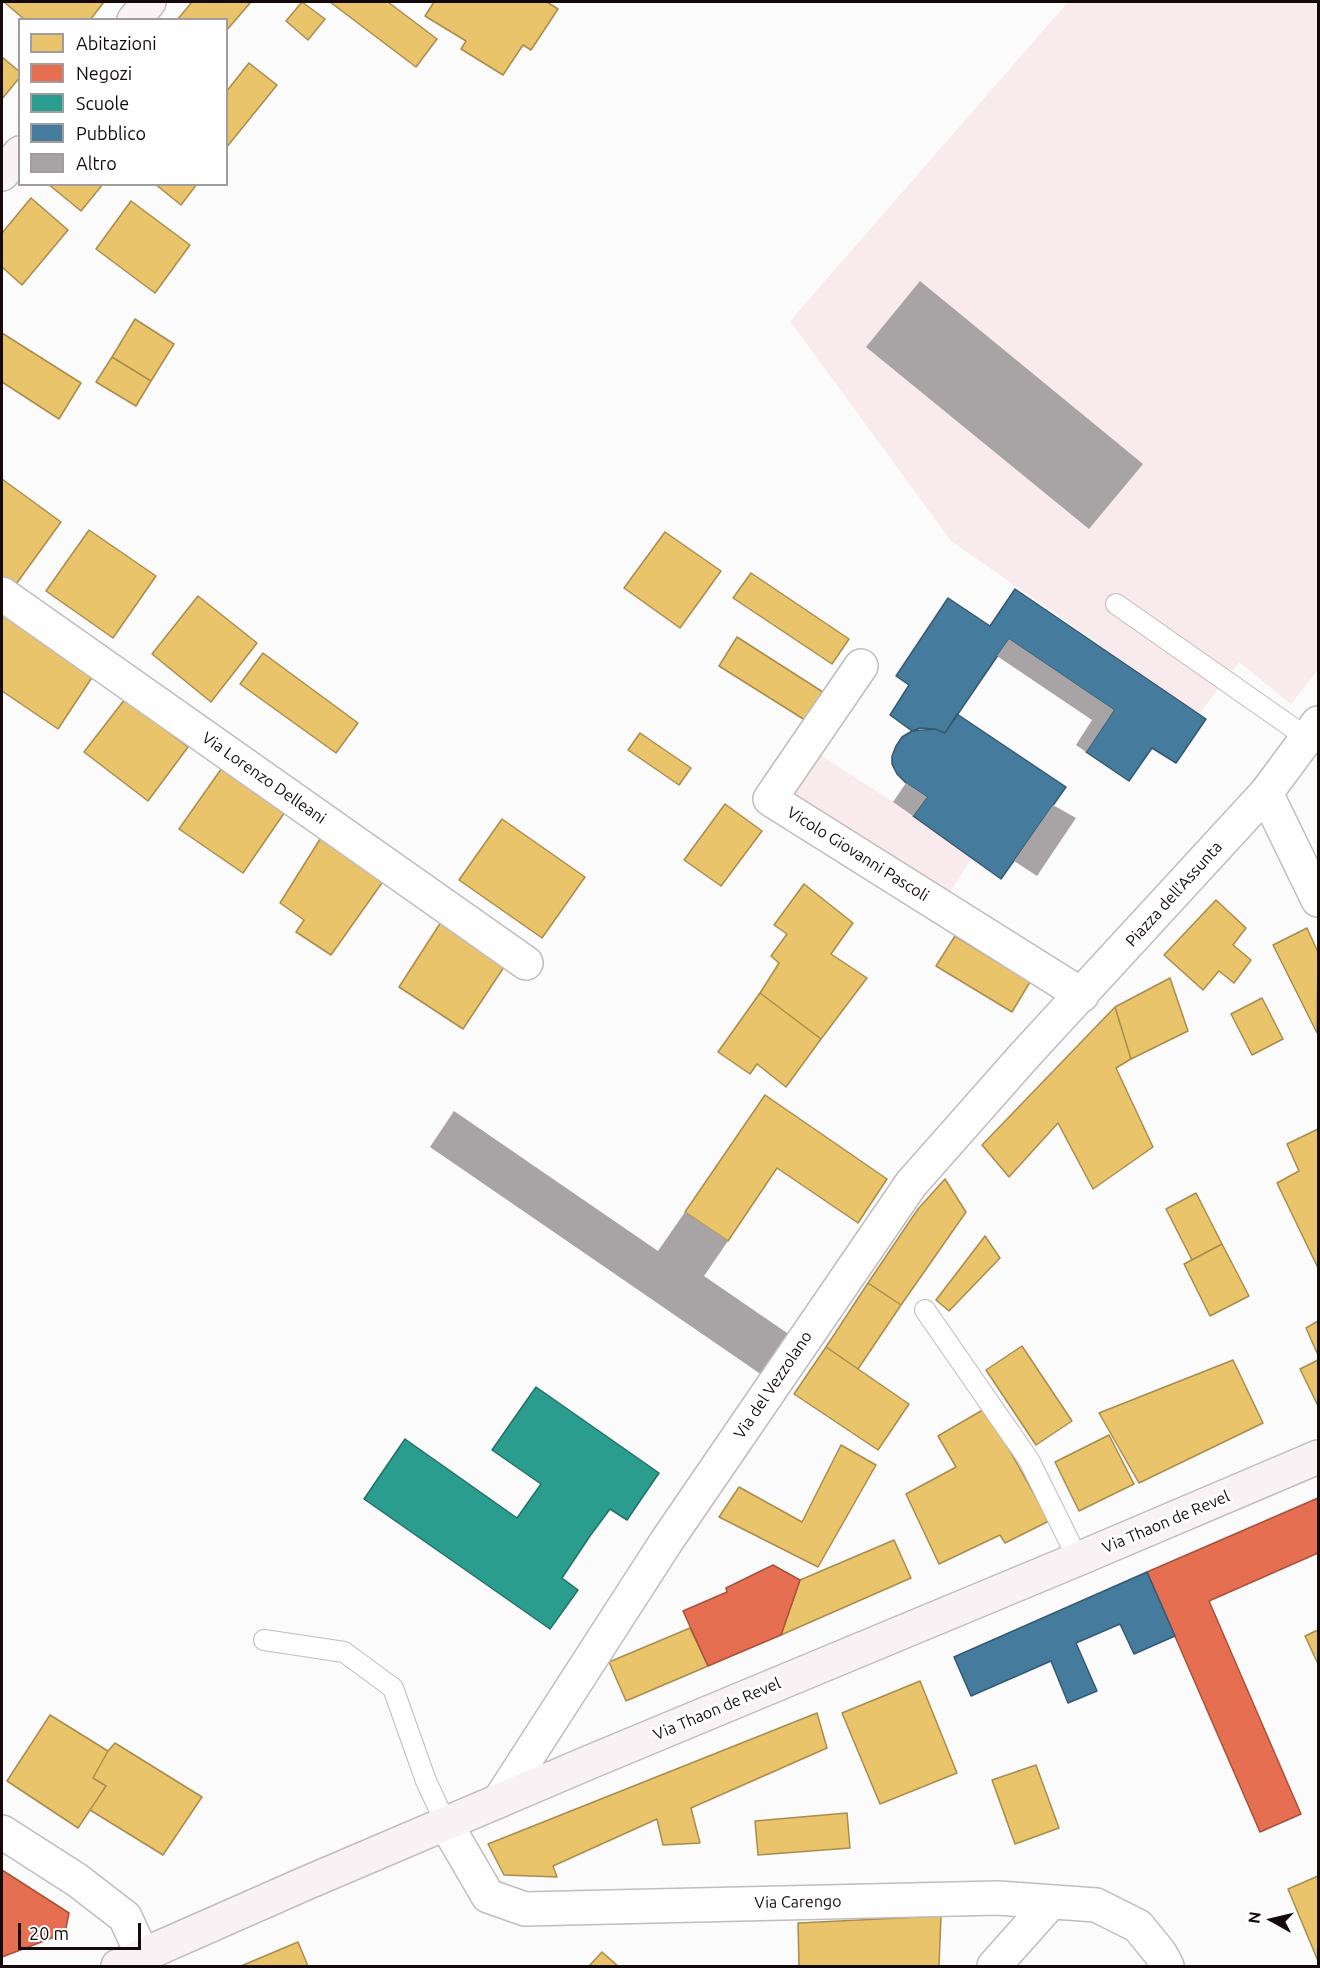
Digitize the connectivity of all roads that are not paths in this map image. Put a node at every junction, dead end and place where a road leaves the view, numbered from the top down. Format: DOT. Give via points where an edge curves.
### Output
graph roads {
  1 [pos="18,155"];
  2 [pos="2,174"];
  3 [pos="2,594"];
  4 [pos="1116,604"];
  5 [pos="861,666"];
  6 [pos="1312,730"];
  7 [pos="1266,793"];
  8 [pos="1318,900"];
  9 [pos="526,963"];
  10 [pos="1082,995"];
  11 [pos="925,1310"];
  12 [pos="1318,1457"];
  13 [pos="1078,1559"];
  14 [pos="264,1640"];
  15 [pos="499,1800"];
  16 [pos="446,1824"];
  17 [pos="2,1832"];
  18 [pos="1051,1902"];
  19 [pos="131,1961"];
  20 [pos="994,1966"];
  21 [pos="1167,1966"];
  1 -- 2 [label="main road"];
  3 -- 9 [label="street, Via Lorenzo Delleani"];
  4 -- 6 [label="lane"];
  5 -- 10 [label="street, Vicolo Giovanni Pascoli" via="770,799"];
  6 -- 7 [label="street, Piazza dell'Assunta"];
  7 -- 8 [label="street"];
  7 -- 10 [label="street, Piazza dell'Assunta"];
  10 -- 15 [label="street, Via del Vezzolano" via="911,1184 679,1522"];
  11 -- 13 [label="lane" via="1029,1460"];
  12 -- 13 [label="main road, Via Thaon de Revel"];
  13 -- 15 [label="main road, Via Thaon de Revel"];
  14 -- 16 [label="lane" via="344,1652 393,1688"];
  15 -- 16 [label="main road, Via Thaon de Revel"];
  16 -- 18 [label="street, Via Carengo" via="488,1896 525,1909 998,1898"];
  16 -- 19 [label="main road, Via Thaon de Revel"];
  17 -- 19 [label="street" via="77,1880 125,1917"];
  18 -- 20 [label="street"];
  18 -- 21 [label="street, Via Carengo" via="1096,1905 1138,1926"];
}
